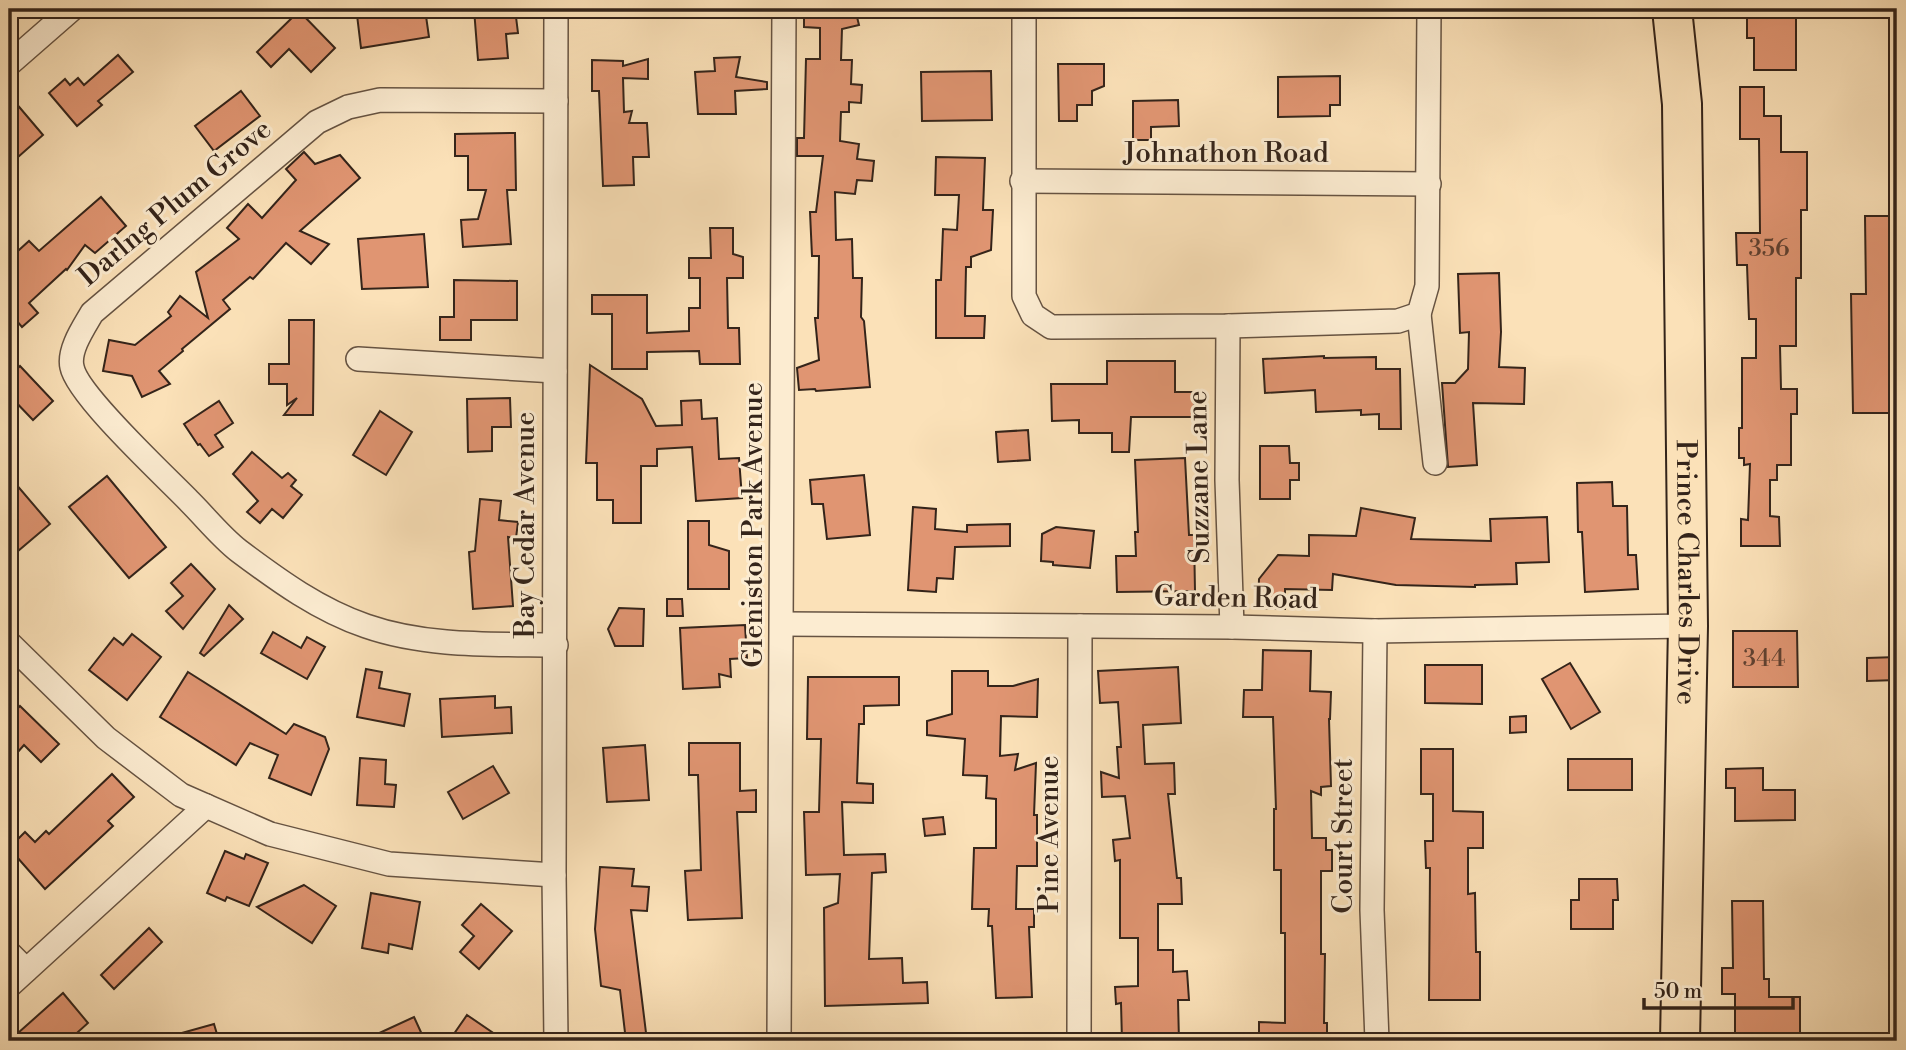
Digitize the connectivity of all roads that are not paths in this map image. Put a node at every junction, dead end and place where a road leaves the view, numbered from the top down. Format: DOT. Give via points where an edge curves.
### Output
graph roads {
  1 [pos="72,9"];
  2 [pos="556,9"];
  3 [pos="784,9"];
  4 [pos="1024,9"];
  5 [pos="1429,9"];
  6 [pos="1672,9"];
  7 [pos="1694,9"];
  8 [pos="9,64"];
  9 [pos="556,101"];
  10 [pos="1682,104"];
  11 [pos="1022,181"];
  12 [pos="1429,184"];
  13 [pos="1419,314"];
  14 [pos="1228,326"];
  15 [pos="358,359"];
  16 [pos="555,371"];
  17 [pos="1435,463"];
  18 [pos="782,624"];
  19 [pos="1080,626"];
  20 [pos="1688,626"];
  21 [pos="1232,627"];
  22 [pos="1375,631"];
  23 [pos="9,643"];
  24 [pos="556,645"];
  25 [pos="206,806"];
  26 [pos="554,875"];
  27 [pos="9,953"];
  28 [pos="26,970"];
  29 [pos="9,986"];
  30 [pos="556,1041"];
  31 [pos="779,1041"];
  32 [pos="1079,1041"];
  33 [pos="1377,1041"];
  34 [pos="1680,1041"];
  1 -- 8 [label="street"];
  2 -- 9 [label="street, Bay Cedar Avenue"];
  3 -- 18 [label="street, Gleniston Park Avenue"];
  4 -- 11 [label="street"];
  5 -- 12 [label="street"];
  6 -- 10 [label="highway, Prince Charles Drive"];
  7 -- 10 [label="highway, Prince Charles Drive" via="1694,42"];
  9 -- 16 [label="street, Bay Cedar Avenue"];
  9 -- 24 [label="street, Darlng Plum Grove" via="380,100 348,107 317,122 92,313 77,338 71,366 85,391 118,429 237,549 317,606 405,638"];
  10 -- 20 [label="highway, Prince Charles Drive"];
  11 -- 12 [label="street, Johnathon Road"];
  11 -- 14 [label="street" via="1024,296 1033,315 1051,327"];
  12 -- 13 [label="street" via="1427,286"];
  13 -- 14 [label="street" via="1398,321"];
  13 -- 17 [label="street"];
  14 -- 21 [label="street, Suzzane Lane"];
  15 -- 16 [label="street"];
  16 -- 24 [label="street, Bay Cedar Avenue"];
  18 -- 19 [label="street, Garden Road"];
  18 -- 31 [label="street, Gleniston Park Avenue"];
  19 -- 21 [label="street, Garden Road"];
  19 -- 32 [label="street, Pine Avenue"];
  20 -- 22 [label="street, Garden Road"];
  20 -- 34 [label="highway, Prince Charles Drive"];
  21 -- 22 [label="street, Garden Road"];
  22 -- 33 [label="street, Court Street" via="1372,910"];
  23 -- 25 [label="street" via="106,738 181,795"];
  24 -- 26 [label="street, Bay Cedar Avenue"];
  25 -- 26 [label="street" via="270,834 389,864"];
  25 -- 28 [label="street"];
  26 -- 30 [label="street, Bay Cedar Avenue"];
  27 -- 28 [label="street"];
  28 -- 29 [label="street"];
}
